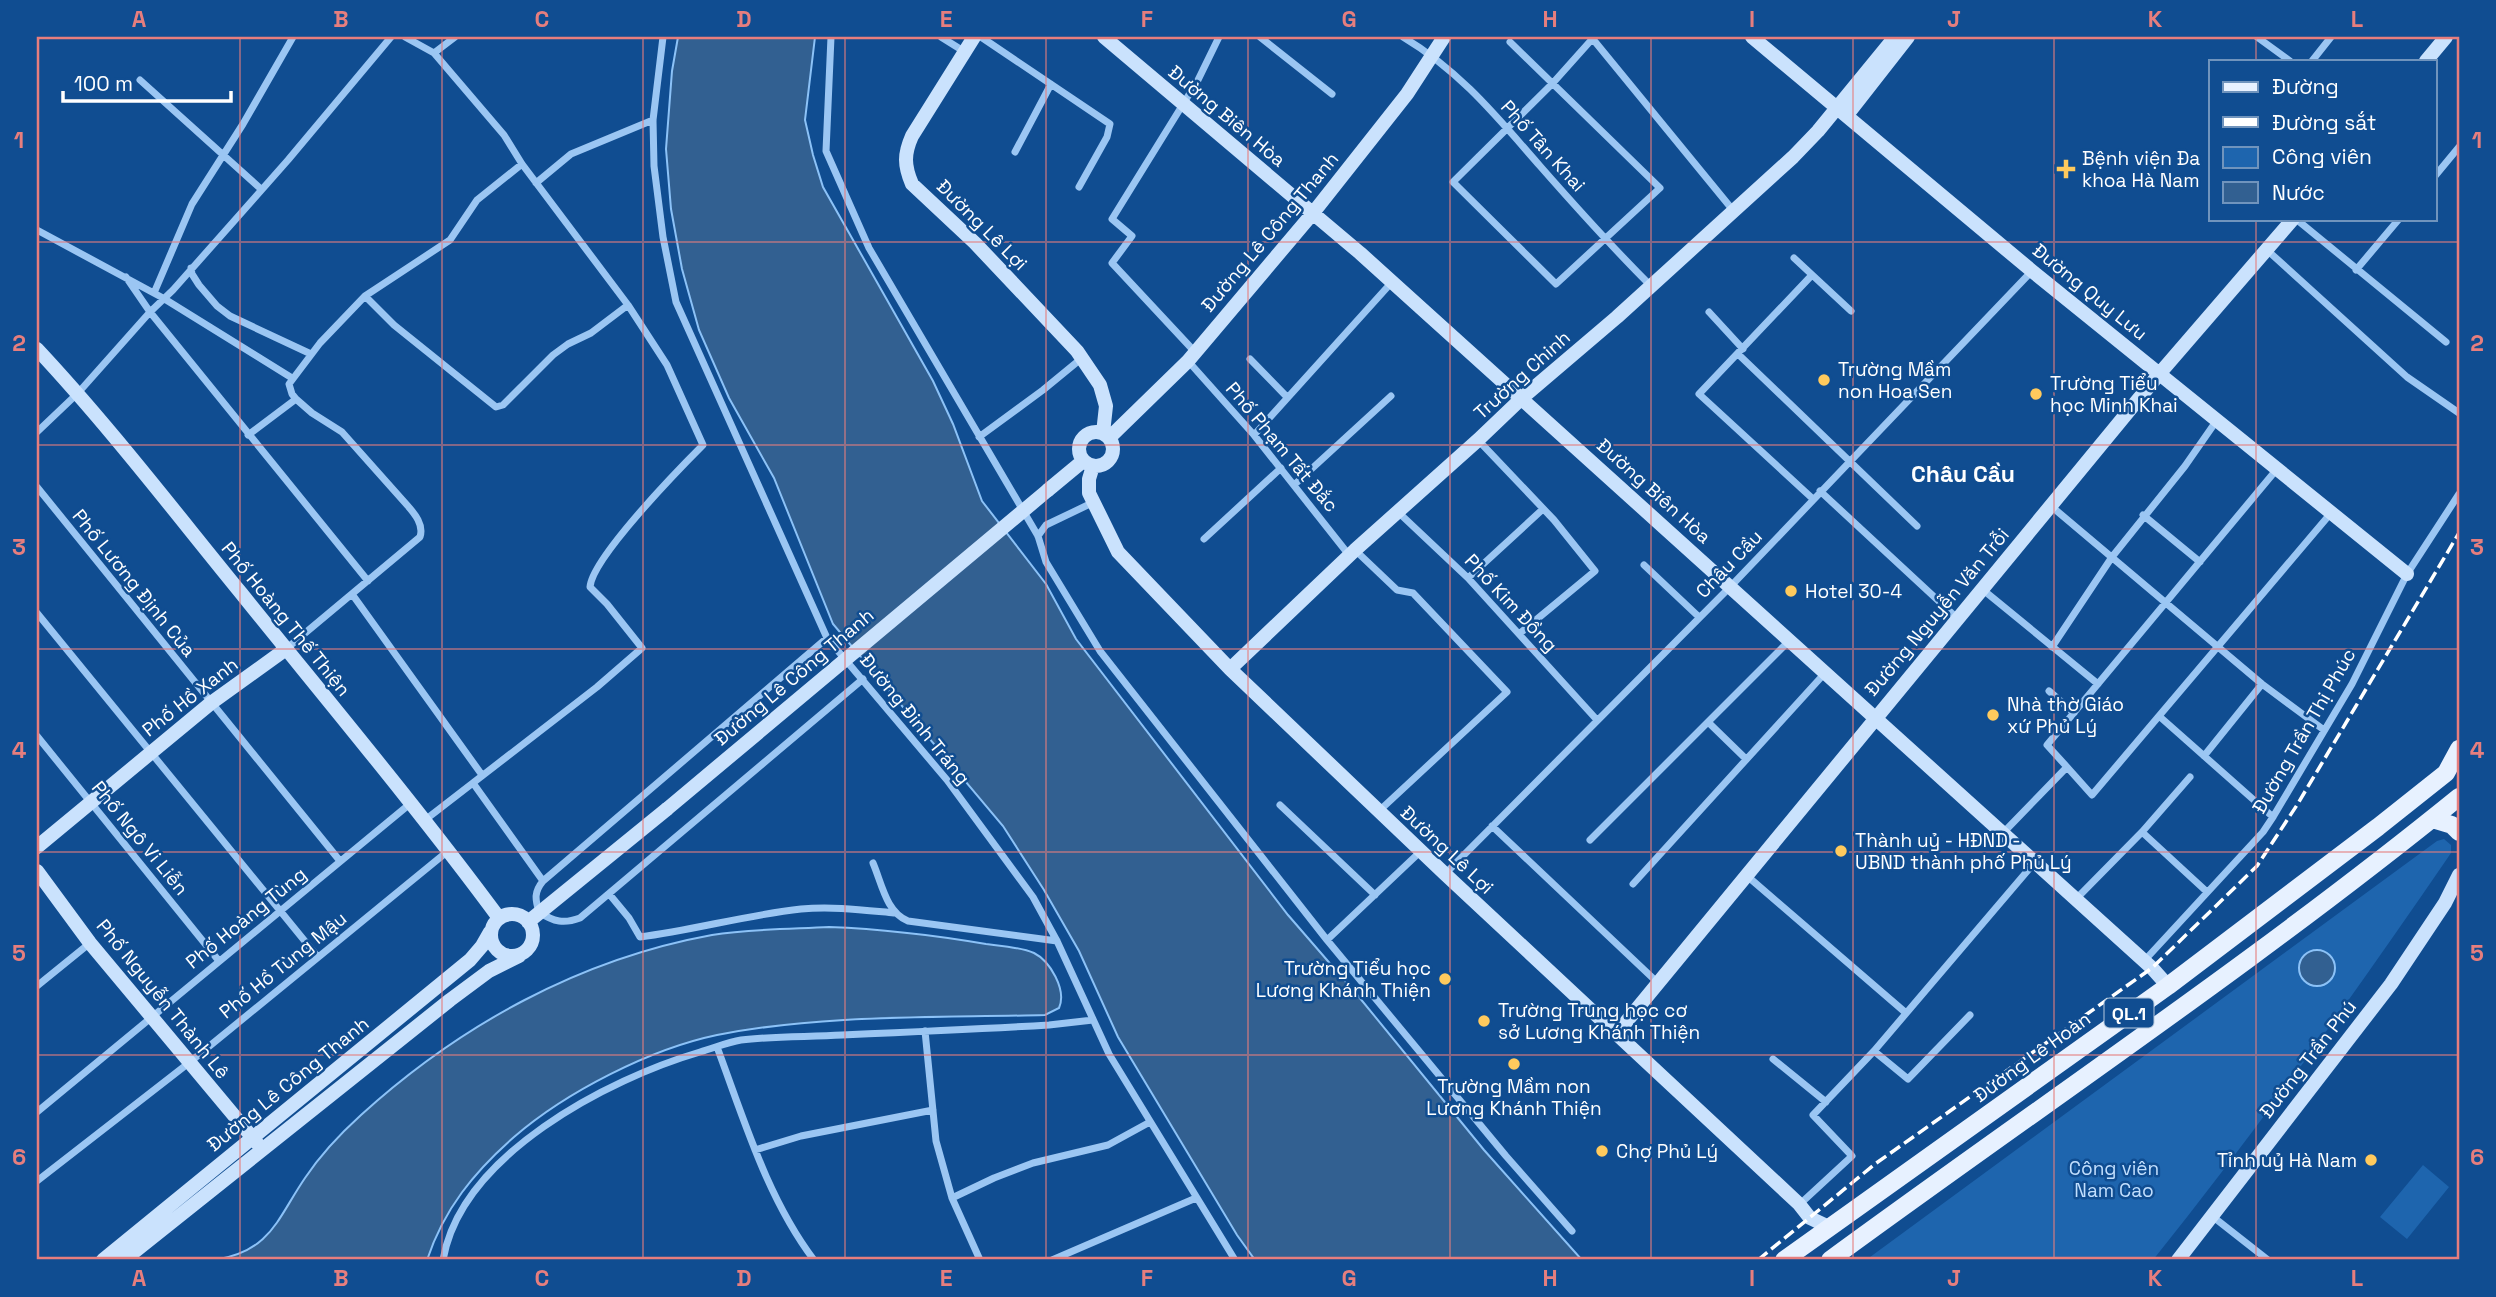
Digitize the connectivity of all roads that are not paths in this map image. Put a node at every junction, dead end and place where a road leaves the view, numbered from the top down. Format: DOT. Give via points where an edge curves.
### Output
graph roads {
  1 [pos="293,37"];
  2 [pos="391,37"];
  3 [pos="405,37"];
  4 [pos="455,37"];
  5 [pos="663,37"];
  6 [pos="831,37"];
  7 [pos="941,37"];
  8 [pos="974,37"];
  9 [pos="981,37"];
  10 [pos="1104,37"];
  11 [pos="1219,37"];
  12 [pos="1260,37"];
  13 [pos="1404,37"];
  14 [pos="1444,37"];
  15 [pos="1752,37"];
  16 [pos="1895,37"];
  17 [pos="1908,37"];
  18 [pos="2257,37"];
  19 [pos="2331,37"];
  20 [pos="2446,37"];
  21 [pos="1593,38"];
  22 [pos="1510,42"];
  23 [pos="965,52"];
  24 [pos="434,53"];
  25 [pos="1434,55"];
  26 [pos="2289,60"];
  27 [pos="2313,60"];
  28 [pos="2427,60"];
  29 [pos="1876,68"];
  30 [pos="140,80"];
  31 [pos="1051,84"];
  32 [pos="1552,84"];
  33 [pos="1332,94"];
  34 [pos="1181,103"];
  35 [pos="1842,111"];
  36 [pos="653,120"];
  37 [pos="1508,129"];
  38 [pos="2459,147"];
  39 [pos="1015,152"];
  40 [pos="223,156"];
  41 [pos="522,164"];
  42 [pos="2436,175"];
  43 [pos="536,183"];
  44 [pos="1079,187"];
  45 [pos="261,189"];
  46 [pos="1732,209"];
  47 [pos="1313,213"];
  48 [pos="2293,220"];
  49 [pos="2295,220"];
  50 [pos="2398,220"];
  51 [pos="37,230"];
  52 [pos="1605,239"];
  53 [pos="2267,250"];
  54 [pos="1794,258"];
  55 [pos="191,268"];
  56 [pos="2356,270"];
  57 [pos="2032,271"];
  58 [pos="1812,275"];
  59 [pos="126,277"];
  60 [pos="1392,282"];
  61 [pos="1650,285"];
  62 [pos="154,293"];
  63 [pos="365,296"];
  64 [pos="163,298"];
  65 [pos="628,305"];
  66 [pos="1851,311"];
  67 [pos="150,312"];
  68 [pos="1709,312"];
  69 [pos="2446,342"];
  70 [pos="37,349"];
  71 [pos="1741,351"];
  72 [pos="311,354"];
  73 [pos="1192,357"];
  74 [pos="1082,358"];
  75 [pos="1250,359"];
  76 [pos="2160,373"];
  77 [pos="292,378"];
  78 [pos="78,393"];
  79 [pos="1391,396"];
  80 [pos="1287,397"];
  81 [pos="1522,398"];
  82 [pos="296,399"];
  83 [pos="2459,413"];
  84 [pos="2217,419"];
  85 [pos="37,432"];
  86 [pos="248,435"];
  87 [pos="1254,435"];
  88 [pos="1106,436"];
  89 [pos="979,437"];
  90 [pos="1478,440"];
  91 [pos="1850,460"];
  92 [pos="1088,463"];
  93 [pos="1281,468"];
  94 [pos="2277,468"];
  95 [pos="1294,485"];
  96 [pos="37,487"];
  97 [pos="1820,491"];
  98 [pos="2459,494"];
  99 [pos="1813,499"];
  100 [pos="1092,503"];
  101 [pos="2050,505"];
  102 [pos="1543,509"];
  103 [pos="1398,512"];
  104 [pos="2332,513"];
  105 [pos="2143,515"];
  106 [pos="1917,526"];
  107 [pos="1038,536"];
  108 [pos="1203,539"];
  109 [pos="1353,552"];
  110 [pos="2112,557"];
  111 [pos="2200,562"];
  112 [pos="1644,565"];
  113 [pos="2407,574"];
  114 [pos="1468,578"];
  115 [pos="368,581"];
  116 [pos="1731,586"];
  117 [pos="1981,589"];
  118 [pos="352,594"];
  119 [pos="2166,603"];
  120 [pos="37,613"];
  121 [pos="1699,617"];
  122 [pos="1957,618"];
  123 [pos="1519,634"];
  124 [pos="827,638"];
  125 [pos="1790,640"];
  126 [pos="2052,646"];
  127 [pos="2218,647"];
  128 [pos="286,649"];
  129 [pos="1230,669"];
  130 [pos="1826,672"];
  131 [pos="863,679"];
  132 [pos="2098,684"];
  133 [pos="2262,684"];
  134 [pos="2049,691"];
  135 [pos="211,703"];
  136 [pos="2074,713"];
  137 [pos="2159,716"];
  138 [pos="1875,717"];
  139 [pos="1597,720"];
  140 [pos="1708,722"];
  141 [pos="2324,730"];
  142 [pos="37,736"];
  143 [pos="2459,749"];
  144 [pos="151,752"];
  145 [pos="2204,756"];
  146 [pos="1746,759"];
  147 [pos="2067,767"];
  148 [pos="2453,772"];
  149 [pos="482,775"];
  150 [pos="2190,777"];
  151 [pos="473,783"];
  152 [pos="2459,797"];
  153 [pos="91,802"];
  154 [pos="411,803"];
  155 [pos="1280,805"];
  156 [pos="1379,812"];
  157 [pos="2273,817"];
  158 [pos="2432,818"];
  159 [pos="424,820"];
  160 [pos="1492,826"];
  161 [pos="2142,831"];
  162 [pos="2459,832"];
  163 [pos="2003,833"];
  164 [pos="1590,840"];
  165 [pos="37,847"];
  166 [pos="449,850"];
  167 [pos="1421,851"];
  168 [pos="340,861"];
  169 [pos="2035,862"];
  170 [pos="873,863"];
  171 [pos="37,871"];
  172 [pos="1445,874"];
  173 [pos="2459,875"];
  174 [pos="1745,876"];
  175 [pos="543,881"];
  176 [pos="1633,884"];
  177 [pos="2206,891"];
  178 [pos="610,894"];
  179 [pos="1375,895"];
  180 [pos="2076,899"];
  181 [pos="279,912"];
  182 [pos="894,913"];
  183 [pos="533,917"];
  184 [pos="499,918"];
  185 [pos="490,932"];
  186 [pos="1327,940"];
  187 [pos="1057,941"];
  188 [pos="90,943"];
  189 [pos="519,956"];
  190 [pos="317,957"];
  191 [pos="219,961"];
  192 [pos="2144,961"];
  193 [pos="1658,983"];
  194 [pos="37,986"];
  195 [pos="2168,986"];
  196 [pos="2186,1006"];
  197 [pos="1906,1013"];
  198 [pos="1970,1015"];
  199 [pos="152,1016"];
  200 [pos="1093,1020"];
  201 [pos="925,1031"];
  202 [pos="1616,1033"];
  203 [pos="717,1047"];
  204 [pos="1874,1051"];
  205 [pos="1773,1059"];
  206 [pos="190,1062"];
  207 [pos="1826,1102"];
  208 [pos="933,1110"];
  209 [pos="37,1112"];
  210 [pos="1150,1122"];
  211 [pos="258,1144"];
  212 [pos="755,1150"];
  213 [pos="37,1181"];
  214 [pos="952,1198"];
  215 [pos="1196,1198"];
  216 [pos="1799,1204"];
  217 [pos="2212,1216"];
  218 [pos="1829,1227"];
  219 [pos="1573,1231"];
  220 [pos="1846,1249"];
  221 [pos="103,1260"];
  222 [pos="124,1260"];
  223 [pos="443,1260"];
  224 [pos="814,1260"];
  225 [pos="980,1260"];
  226 [pos="1052,1260"];
  227 [pos="1235,1260"];
  228 [pos="1784,1260"];
  229 [pos="1830,1260"];
  230 [pos="2178,1260"];
  231 [pos="2268,1260"];
  1 -- 40 [label="street"];
  2 -- 45 [label="street"];
  3 -- 24 [label="street"];
  4 -- 24 [label="street"];
  5 -- 36 [label="street, Đường Đinh Tráng"];
  6 -- 89 [label="street" via="826,151 869,248"];
  7 -- 23 [label="street"];
  8 -- 23 [label="street, Đường Lê Lợi"];
  9 -- 31 [label="street"];
  10 -- 34 [label="street, Đường Biên Hòa"];
  11 -- 34 [label="street"];
  12 -- 33 [label="street"];
  13 -- 25 [label="street, Phố Tân Khai"];
  14 -- 25 [label="street, Đường Lê Công Thanh"];
  15 -- 35 [label="street, Đường Quy Lưu"];
  16 -- 29 [label="street"];
  17 -- 29 [label="street"];
  18 -- 26 [label="street"];
  19 -- 27 [label="street"];
  20 -- 28 [label="street"];
  21 -- 32 [label="street"];
  21 -- 46 [label="street"];
  22 -- 32 [label="street"];
  23 -- 74 [label="street, Đường Lê Lợi" via="912,136 905,152 907,173 912,184 975,243"];
  24 -- 41 [label="street" via="504,135"];
  25 -- 37 [label="street, Phố Tân Khai"];
  25 -- 47 [label="street, Đường Lê Công Thanh"];
  29 -- 35 [label="street, Trường Chinh"];
  30 -- 40 [label="street"];
  31 -- 39 [label="street"];
  31 -- 44 [label="street" via="1110,124"];
  32 -- 37 [label="street"];
  32 -- 52 [label="street" via="1660,188"];
  34 -- 47 [label="street, Đường Biên Hòa"];
  34 -- 73 [label="street, Phố Phạm Tất Đắc" via="1112,219 1132,236 1112,263"];
  35 -- 46 [label="street, Trường Chinh"];
  35 -- 57 [label="street, Đường Quy Lưu"];
  36 -- 43 [label="street" via="570,154"];
  36 -- 124 [label="street, Đường Đinh Tráng" via="660,214 676,302"];
  37 -- 52 [label="street, Phố Tân Khai"];
  37 -- 52 [label="street" via="1452,182 1556,284"];
  38 -- 42 [label="street"];
  40 -- 45 [label="street"];
  40 -- 62 [label="street" via="192,204"];
  41 -- 43 [label="street"];
  41 -- 63 [label="street" via="477,201 450,240"];
  43 -- 65 [label="street"];
  45 -- 55 [label="street"];
  46 -- 61 [label="street, Trường Chinh"];
  47 -- 60 [label="street, Đường Biên Hòa"];
  47 -- 73 [label="street, Đường Lê Công Thanh"];
  48 -- 53 [label="street, Đường Nguyễn Văn Trỗi"];
  49 -- 56 [label="street"];
  50 -- 56 [label="street"];
  51 -- 59 [label="street"];
  52 -- 61 [label="street, Phố Tân Khai"];
  53 -- 76 [label="street, Đường Nguyễn Văn Trỗi"];
  53 -- 83 [label="street" via="2407,377"];
  54 -- 58 [label="street"];
  55 -- 64 [label="street"];
  55 -- 72 [label="street" via="199,285 230,316"];
  56 -- 69 [label="street"];
  57 -- 76 [label="street, Đường Quy Lưu"];
  57 -- 91 [label="street, Châu Cầu"];
  58 -- 66 [label="street"];
  58 -- 71 [label="street"];
  59 -- 62 [label="street"];
  59 -- 67 [label="street"];
  60 -- 80 [label="street"];
  60 -- 81 [label="street, Đường Biên Hòa"];
  61 -- 81 [label="street, Trường Chinh"];
  62 -- 64 [label="street"];
  63 -- 65 [label="street" via="496,407 553,355"];
  63 -- 72 [label="street"];
  64 -- 67 [label="street"];
  64 -- 77 [label="street"];
  65 -- 149 [label="street" via="667,365 704,444 670,478 592,575 590,587 642,648"];
  67 -- 78 [label="street"];
  67 -- 86 [label="street"];
  68 -- 71 [label="street"];
  70 -- 78 [label="street, Phố Hoàng Thế Thiện"];
  71 -- 91 [label="street"];
  71 -- 99 [label="street" via="1699,394"];
  72 -- 77 [label="street"];
  73 -- 87 [label="street, Phố Phạm Tất Đắc"];
  73 -- 88 [label="street, Đường Lê Công Thanh"];
  74 -- 88 [label="street, Đường Lê Lợi" via="1100,385 1106,406"];
  74 -- 89 [label="street"];
  75 -- 80 [label="street"];
  76 -- 84 [label="street, Đường Quy Lưu"];
  76 -- 101 [label="street, Đường Nguyễn Văn Trỗi"];
  77 -- 82 [label="street" via="289,384"];
  78 -- 85 [label="street"];
  78 -- 128 [label="street, Phố Hoàng Thế Thiện"];
  79 -- 95 [label="street"];
  80 -- 87 [label="street"];
  81 -- 90 [label="street, Trường Chinh"];
  81 -- 116 [label="street, Đường Biên Hòa"];
  82 -- 86 [label="street"];
  82 -- 115 [label="street, Phố Hồ Xanh" via="342,432 416,516 421,528 420,537"];
  84 -- 94 [label="street, Đường Quy Lưu"];
  84 -- 105 [label="street"];
  86 -- 115 [label="street"];
  87 -- 93 [label="street, Phố Phạm Tất Đắc"];
  88 -- 92 [label="street" via="1113,446 1111,457 1103,464"];
  88 -- 92 [label="street" via="1091,433 1082,439 1079,450"];
  89 -- 107 [label="street"];
  90 -- 102 [label="street"];
  90 -- 103 [label="street, Trường Chinh"];
  91 -- 97 [label="street, Châu Cầu"];
  91 -- 106 [label="street"];
  92 -- 100 [label="street, Đường Lê Lợi"];
  92 -- 183 [label="street, Đường Lê Công Thanh, bridge" via="1048,490"];
  93 -- 95 [label="street, Phố Phạm Tất Đắc"];
  93 -- 108 [label="street"];
  94 -- 104 [label="street, Đường Quy Lưu"];
  94 -- 111 [label="street"];
  95 -- 109 [label="street, Phố Phạm Tất Đắc"];
  96 -- 135 [label="street, Phố Lương Định Của"];
  97 -- 99 [label="street, Châu Cầu"];
  97 -- 122 [label="street"];
  98 -- 113 [label="street, Đường Trần Thị Phúc"];
  99 -- 116 [label="street, Châu Cầu"];
  100 -- 107 [label="street" via="1046,525"];
  100 -- 129 [label="street, Đường Lê Lợi" via="1118,552"];
  101 -- 110 [label="street"];
  101 -- 117 [label="street, Đường Nguyễn Văn Trỗi"];
  102 -- 114 [label="street"];
  102 -- 123 [label="street" via="1595,571"];
  103 -- 109 [label="street, Trường Chinh"];
  103 -- 114 [label="street, Phố Kim Đồng"];
  104 -- 113 [label="street, Đường Quy Lưu"];
  104 -- 127 [label="street"];
  105 -- 110 [label="street"];
  105 -- 111 [label="street"];
  107 -- 186 [label="street" via="1045,562 1100,651"];
  109 -- 129 [label="street, Trường Chinh"];
  109 -- 156 [label="street, Phố Phạm Tất Đắc" via="1397,590 1413,593 1507,692"];
  110 -- 119 [label="street"];
  110 -- 126 [label="street"];
  111 -- 119 [label="street"];
  112 -- 121 [label="street"];
  113 -- 141 [label="street, Đường Trần Thị Phúc"];
  114 -- 123 [label="street, Phố Kim Đồng"];
  115 -- 118 [label="street, Phố Hồ Xanh"];
  116 -- 121 [label="street, Châu Cầu"];
  116 -- 125 [label="street, Đường Biên Hòa"];
  117 -- 122 [label="street, Đường Nguyễn Văn Trỗi"];
  117 -- 126 [label="street"];
  118 -- 128 [label="street, Phố Hồ Xanh"];
  118 -- 149 [label="street"];
  119 -- 127 [label="street"];
  119 -- 132 [label="street"];
  120 -- 144 [label="street"];
  121 -- 139 [label="street, Châu Cầu"];
  122 -- 138 [label="street, Đường Nguyễn Văn Trỗi"];
  123 -- 139 [label="street, Phố Kim Đồng"];
  124 -- 131 [label="street, Đường Đinh Tráng"];
  124 -- 175 [label="street"];
  125 -- 130 [label="street, Đường Biên Hòa"];
  125 -- 140 [label="street"];
  126 -- 132 [label="street"];
  127 -- 133 [label="street"];
  127 -- 137 [label="street"];
  128 -- 135 [label="street, Phố Hồ Xanh"];
  128 -- 154 [label="street, Phố Hoàng Thế Thiện"];
  129 -- 156 [label="street, Đường Lê Lợi"];
  130 -- 138 [label="street, Đường Biên Hòa"];
  130 -- 146 [label="street"];
  131 -- 178 [label="street"];
  131 -- 187 [label="street, Đường Đinh Tráng" via="947,780 1033,897"];
  132 -- 136 [label="street"];
  133 -- 141 [label="street"];
  133 -- 145 [label="street"];
  134 -- 136 [label="street"];
  135 -- 144 [label="street, Phố Hồ Xanh"];
  135 -- 168 [label="street, Phố Lương Định Của"];
  136 -- 147 [label="street" via="2047,745"];
  137 -- 145 [label="street"];
  137 -- 147 [label="street" via="2092,795"];
  138 -- 163 [label="street, Đường Biên Hòa"];
  138 -- 174 [label="street, Đường Nguyễn Văn Trỗi"];
  139 -- 160 [label="street, Châu Cầu"];
  140 -- 146 [label="street"];
  140 -- 164 [label="street"];
  141 -- 157 [label="street, Đường Trần Thị Phúc"];
  142 -- 153 [label="street, Phố Ngô Vi Liễn"];
  143 -- 148 [label="main road, Đường Lê Hoàn / QL.1"];
  144 -- 153 [label="street, Phố Hồ Xanh"];
  144 -- 181 [label="street"];
  145 -- 157 [label="street"];
  146 -- 176 [label="street"];
  147 -- 163 [label="street"];
  148 -- 195 [label="main road, Đường Lê Hoàn / QL.1"];
  149 -- 151 [label="street"];
  150 -- 161 [label="street"];
  151 -- 159 [label="street"];
  151 -- 175 [label="street"];
  152 -- 158 [label="main road, QL.1"];
  153 -- 165 [label="street, Phố Hồ Xanh"];
  153 -- 191 [label="street, Phố Ngô Vi Liễn"];
  154 -- 159 [label="street, Phố Hoàng Thế Thiện"];
  154 -- 168 [label="street, Phố Hoàng Tùng"];
  155 -- 179 [label="street"];
  156 -- 167 [label="street, Đường Lê Lợi"];
  157 -- 177 [label="street, Đường Trần Thị Phúc"];
  158 -- 162 [label="main road"];
  158 -- 196 [label="main road, QL.1"];
  159 -- 166 [label="street, Phố Hoàng Thế Thiện"];
  160 -- 172 [label="street, Châu Cầu"];
  160 -- 193 [label="street"];
  161 -- 177 [label="street"];
  161 -- 180 [label="street"];
  163 -- 169 [label="street, Đường Biên Hòa"];
  166 -- 184 [label="street, Phố Hoàng Thế Thiện"];
  166 -- 190 [label="street, Phố Hồ Tùng Mậu"];
  167 -- 172 [label="street, Đường Lê Lợi"];
  167 -- 179 [label="street"];
  168 -- 181 [label="street, Phố Hoàng Tùng"];
  169 -- 180 [label="street, Đường Biên Hòa"];
  169 -- 197 [label="street"];
  170 -- 182 [label="street"];
  171 -- 188 [label="street, Phố Nguyễn Thành Lê"];
  172 -- 202 [label="street, Đường Lê Lợi"];
  173 -- 217 [label="street, Đường Trần Phú" via="2391,984"];
  174 -- 193 [label="street, Đường Nguyễn Văn Trỗi"];
  174 -- 197 [label="street"];
  175 -- 183 [label="street" via="535,896"];
  177 -- 192 [label="street, Đường Trần Thị Phúc"];
  178 -- 182 [label="street" via="640,937 804,909"];
  178 -- 183 [label="street" via="580,918 566,923"];
  179 -- 186 [label="street"];
  180 -- 192 [label="street, Đường Biên Hòa"];
  181 -- 190 [label="street"];
  181 -- 191 [label="street, Phố Hoàng Tùng"];
  182 -- 187 [label="street" via="908,921"];
  183 -- 184 [label="street" via="510,914"];
  183 -- 189 [label="street" via="533,941"];
  184 -- 185 [label="street"];
  185 -- 189 [label="street" via="498,952"];
  185 -- 211 [label="street, Đường Lê Công Thanh" via="470,960"];
  186 -- 219 [label="street"];
  187 -- 200 [label="street, Đường Đinh Tráng"];
  188 -- 194 [label="street"];
  188 -- 199 [label="street, Phố Nguyễn Thành Lê"];
  189 -- 211 [label="street, Đường Lê Công Thanh" via="489,971"];
  190 -- 206 [label="street, Phố Hồ Tùng Mậu"];
  191 -- 199 [label="street, Phố Hoàng Tùng"];
  192 -- 195 [label="street, Đường Biên Hòa"];
  193 -- 202 [label="street, Đường Nguyễn Văn Trỗi"];
  195 -- 196 [label="main road"];
  195 -- 218 [label="main road, Đường Lê Hoàn / QL.1"];
  196 -- 220 [label="main road, QL.1"];
  197 -- 204 [label="street"];
  198 -- 204 [label="street" via="1908,1079"];
  199 -- 206 [label="street, Phố Nguyễn Thành Lê"];
  199 -- 209 [label="street, Phố Hoàng Tùng"];
  200 -- 201 [label="street"];
  200 -- 210 [label="street, Đường Đinh Tráng"];
  201 -- 203 [label="street" via="740,1040"];
  201 -- 208 [label="street"];
  202 -- 216 [label="street, Đường Lê Lợi"];
  203 -- 212 [label="street"];
  203 -- 223 [label="street" via="610,1086 536,1133 480,1185 452,1231"];
  204 -- 207 [label="street"];
  205 -- 207 [label="street"];
  206 -- 211 [label="street, Phố Nguyễn Thành Lê"];
  206 -- 213 [label="street, Phố Hồ Tùng Mậu"];
  207 -- 216 [label="street" via="1813,1115 1852,1156"];
  208 -- 212 [label="street" via="801,1136"];
  208 -- 214 [label="street" via="936,1141"];
  210 -- 214 [label="street" via="1108,1145 1033,1163"];
  210 -- 215 [label="street, Đường Đinh Tráng"];
  211 -- 221 [label="street, Đường Lê Công Thanh"];
  211 -- 222 [label="street, Đường Lê Công Thanh"];
  212 -- 224 [label="street" via="797,1238"];
  214 -- 225 [label="street"];
  215 -- 226 [label="street"];
  215 -- 227 [label="street, Đường Đinh Tráng"];
  216 -- 218 [label="street, Đường Lê Lợi" via="1810,1218"];
  217 -- 230 [label="street, Đường Trần Phú"];
  217 -- 231 [label="street"];
  218 -- 220 [label="main road"];
  218 -- 228 [label="main road, Đường Lê Hoàn / QL.1"];
  220 -- 229 [label="main road, QL.1"];
}
